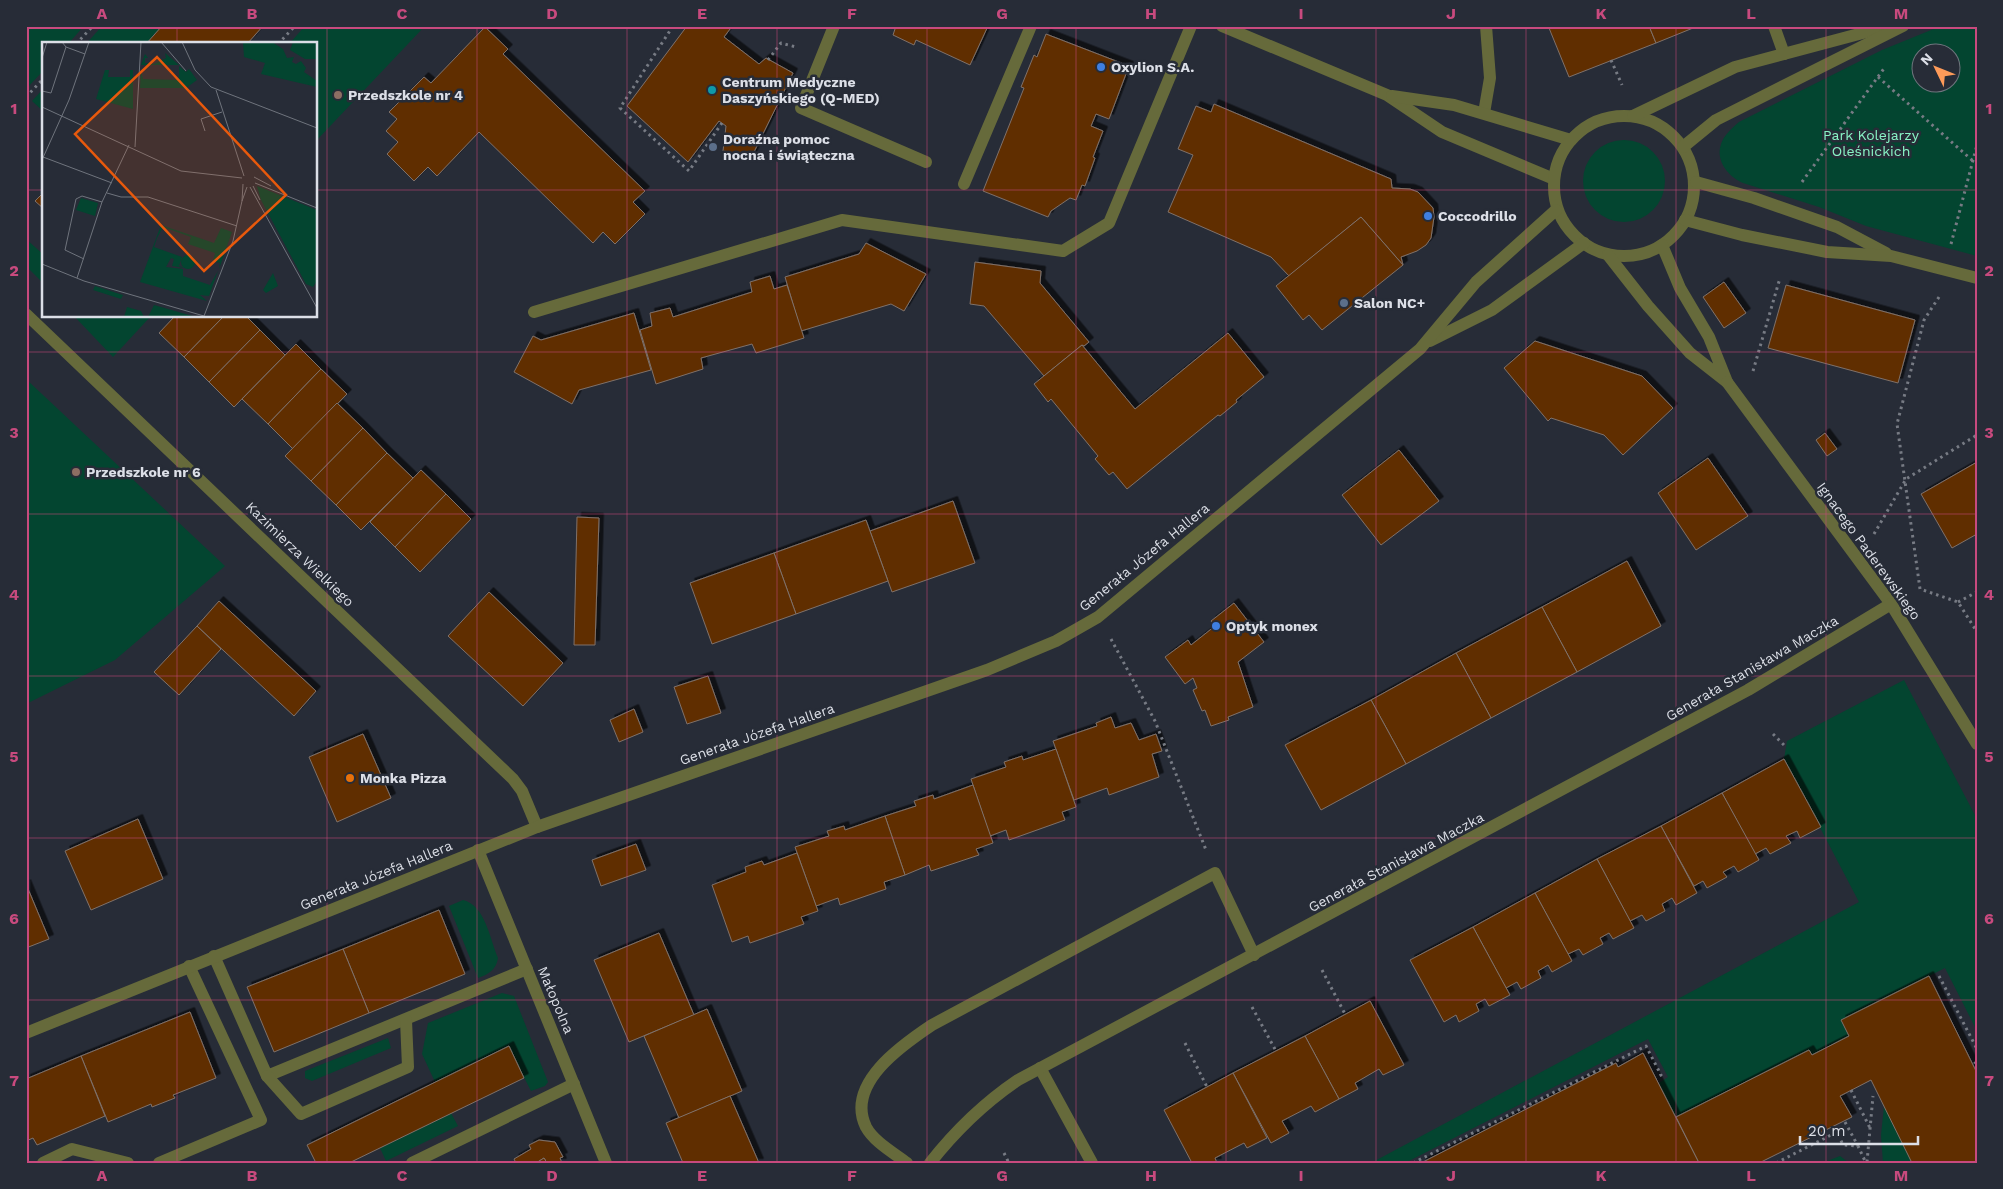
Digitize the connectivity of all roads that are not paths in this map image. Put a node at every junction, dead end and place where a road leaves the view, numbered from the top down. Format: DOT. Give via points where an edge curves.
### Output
graph roads {
  1 [pos="834,26"];
  2 [pos="1031,26"];
  3 [pos="1191,26"];
  4 [pos="1222,26"];
  5 [pos="1486,26"];
  6 [pos="1774,26"];
  7 [pos="1890,26"];
  8 [pos="1903,26"];
  9 [pos="1784,54"];
  10 [pos="1387,95"];
  11 [pos="1484,113"];
  12 [pos="1633,116"];
  13 [pos="1571,140"];
  14 [pos="1683,147"];
  15 [pos="926,162"];
  16 [pos="1554,179"];
  17 [pos="1696,182"];
  18 [pos="964,184"];
  19 [pos="1556,210"];
  20 [pos="1685,220"];
  21 [pos="1584,243"];
  22 [pos="1662,245"];
  23 [pos="1608,255"];
  24 [pos="1891,256"];
  25 [pos="1977,278"];
  26 [pos="534,312"];
  27 [pos="26,314"];
  28 [pos="1426,343"];
  29 [pos="1727,382"];
  30 [pos="1891,604"];
  31 [pos="1977,744"];
  32 [pos="537,827"];
  33 [pos="478,850"];
  34 [pos="1254,955"];
  35 [pos="214,956"];
  36 [pos="189,966"];
  37 [pos="526,969"];
  38 [pos="406,1020"];
  39 [pos="26,1033"];
  40 [pos="1040,1068"];
  41 [pos="267,1076"];
  42 [pos="574,1084"];
  43 [pos="43,1163"];
  44 [pos="128,1163"];
  45 [pos="159,1163"];
  46 [pos="412,1163"];
  47 [pos="606,1163"];
  48 [pos="906,1163"];
  49 [pos="930,1163"];
  50 [pos="1092,1163"];
  1 -- 15 [label="street" via="800,108"];
  2 -- 18 [label="street"];
  3 -- 26 [label="street" via="1108,223 1063,251 842,220"];
  4 -- 10 [label="street"];
  5 -- 11 [label="street" via="1490,78"];
  6 -- 9 [label="street"];
  7 -- 9 [label="street"];
  8 -- 14 [label="street" via="1716,120"];
  9 -- 12 [label="street" via="1735,67"];
  10 -- 11 [label="street"];
  10 -- 16 [label="street" via="1442,132"];
  11 -- 13 [label="street"];
  12 -- 13 [label="street" via="1609,117 1587,127"];
  12 -- 14 [label="street" via="1652,121 1670,132"];
  13 -- 16 [label="street"];
  14 -- 17 [label="street"];
  16 -- 19 [label="street"];
  17 -- 20 [label="street"];
  17 -- 24 [label="street" via="1754,198 1836,227"];
  19 -- 21 [label="street" via="1564,224"];
  19 -- 28 [label="street, Generała Józefa Hallera" via="1476,282"];
  20 -- 22 [label="street"];
  20 -- 24 [label="street" via="1827,252"];
  21 -- 23 [label="street"];
  21 -- 28 [label="street, Generała Józefa Hallera" via="1492,310"];
  22 -- 23 [label="street" via="1643,253"];
  22 -- 29 [label="street, Ignacego Paderewskiego" via="1680,288 1709,337"];
  23 -- 29 [label="street, Ignacego Paderewskiego" via="1690,353"];
  24 -- 25 [label="street"];
  27 -- 32 [label="street, Kazimierza Wielkiego" via="513,779 522,791"];
  28 -- 32 [label="street, Generała Józefa Hallera" via="1098,617 1056,641 987,670"];
  29 -- 30 [label="street, Ignacego Paderewskiego"];
  30 -- 31 [label="street, Ignacego Paderewskiego"];
  30 -- 34 [label="street, Generała Stanisława Maczka" via="1748,690"];
  32 -- 33 [label="street, Generała Józefa Hallera"];
  33 -- 35 [label="street, Generała Józefa Hallera"];
  33 -- 37 [label="street, Małopolna"];
  34 -- 40 [label="street, Generała Stanisława Maczka"];
  34 -- 48 [label="street" via="1215,873 932,1025 903,1044 867,1083 861,1104 866,1127"];
  35 -- 36 [label="street, Generała Józefa Hallera"];
  35 -- 41 [label="street"];
  36 -- 39 [label="street, Generała Józefa Hallera"];
  36 -- 45 [label="street" via="261,1120"];
  37 -- 38 [label="street"];
  37 -- 42 [label="street, Małopolna"];
  38 -- 41 [label="street"];
  38 -- 41 [label="street" via="408,1067 301,1114"];
  40 -- 49 [label="street, Generała Stanisława Maczka" via="1004,1089 980,1109 954,1133"];
  40 -- 50 [label="street"];
  42 -- 46 [label="street"];
  42 -- 47 [label="street, Małopolna"];
  43 -- 44 [label="street" via="72,1149"];
}
